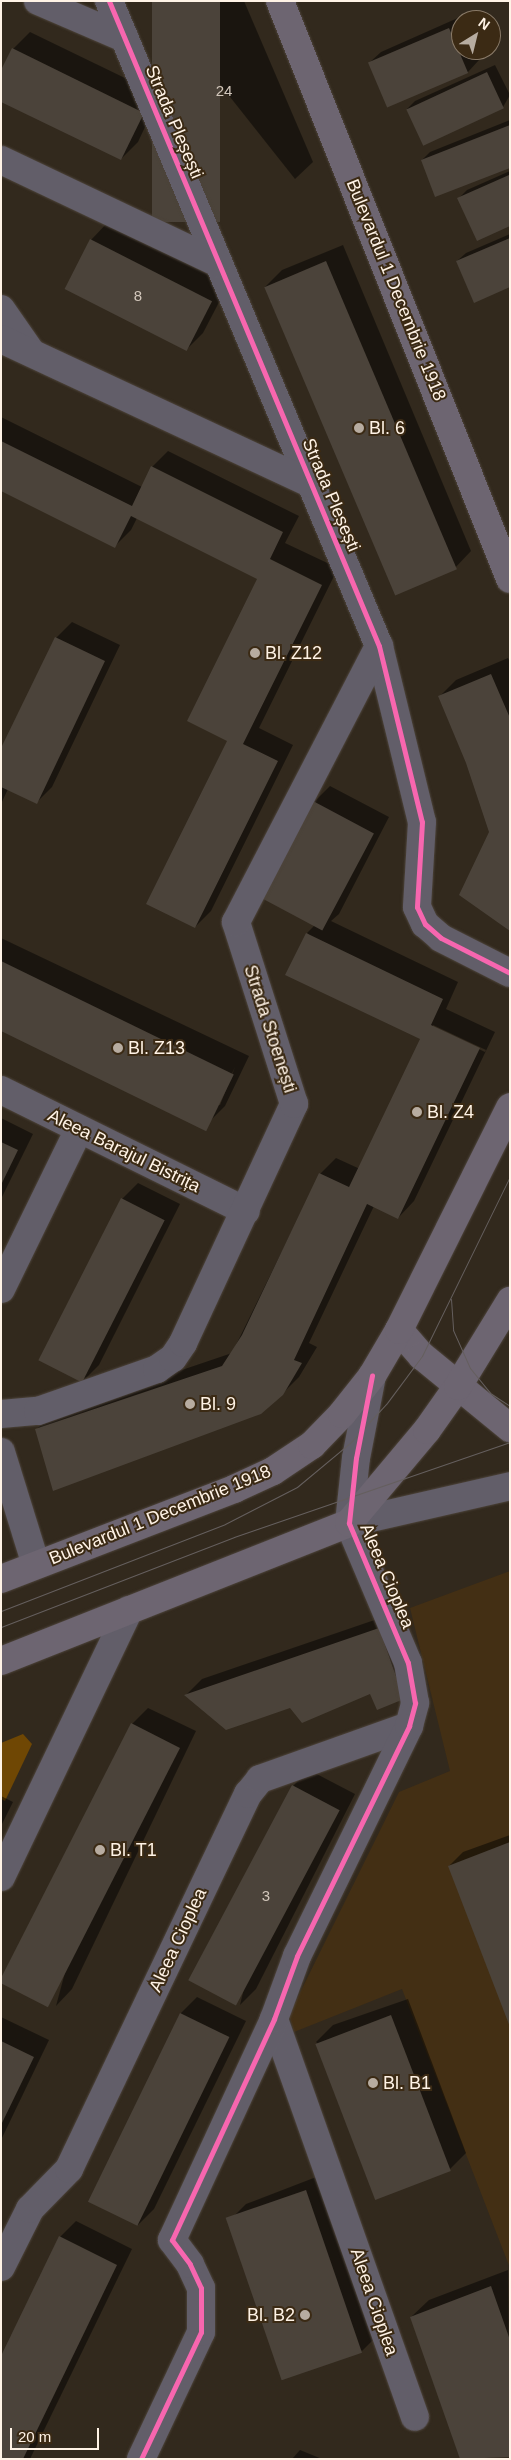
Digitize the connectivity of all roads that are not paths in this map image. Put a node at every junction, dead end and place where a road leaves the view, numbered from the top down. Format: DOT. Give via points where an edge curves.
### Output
graph roads {
  1 [pos="38,1"];
  2 [pos="109,1"];
  3 [pos="280,1"];
  4 [pos="124,38"];
  5 [pos="1,160"];
  6 [pos="218,262"];
  7 [pos="1,309"];
  8 [pos="1,339"];
  9 [pos="31,352"];
  10 [pos="312,484"];
  11 [pos="510,579"];
  12 [pos="378,646"];
  13 [pos="510,973"];
  14 [pos="1,1090"];
  15 [pos="510,1107"];
  16 [pos="79,1128"];
  17 [pos="246,1211"];
  18 [pos="1,1289"];
  19 [pos="510,1301"];
  20 [pos="399,1330"];
  21 [pos="372,1376"];
  22 [pos="458,1386"];
  23 [pos="1,1414"];
  24 [pos="510,1428"];
  25 [pos="1,1452"];
  26 [pos="510,1486"];
  27 [pos="349,1523"];
  28 [pos="36,1565"];
  29 [pos="1,1579"];
  30 [pos="129,1610"];
  31 [pos="1,1661"];
  32 [pos="409,1726"];
  33 [pos="1,1877"];
  34 [pos="274,2019"];
  35 [pos="1,2267"];
  36 [pos="414,2417"];
  37 [pos="141,2459"];
  1 -- 4 [label="street"];
  2 -- 4 [label="street, Strada Pleșești"];
  3 -- 11 [label="main road, Bulevardul 1 Decembrie 1918"];
  4 -- 6 [label="street, Strada Pleșești"];
  5 -- 6 [label="street"];
  6 -- 10 [label="street, Strada Pleșești"];
  7 -- 9 [label="street"];
  8 -- 9 [label="street"];
  9 -- 10 [label="street"];
  10 -- 12 [label="street, Strada Pleșești"];
  12 -- 13 [label="street, Strada Pleșești" via="422,822 417,907 425,924 440,938"];
  12 -- 17 [label="street, Strada Stoenești" via="236,922 294,1104"];
  14 -- 16 [label="street, Aleea Barajul Bistrița"];
  15 -- 20 [label="main road, Bulevardul 1 Decembrie 1918"];
  16 -- 17 [label="street, Aleea Barajul Bistrița"];
  16 -- 18 [label="street"];
  17 -- 23 [label="street, Strada Stoenești" via="173,1358 157,1369 38,1411"];
  19 -- 22 [label="main road"];
  20 -- 21 [label="main road, Bulevardul 1 Decembrie 1918"];
  20 -- 22 [label="main road" via="422,1356"];
  21 -- 27 [label="street, Aleea Cioplea" via="356,1458"];
  21 -- 28 [label="main road, Bulevardul 1 Decembrie 1918" via="312,1445 273,1471"];
  22 -- 24 [label="main road"];
  22 -- 27 [label="main road" via="422,1437"];
  25 -- 28 [label="street"];
  26 -- 27 [label="street"];
  27 -- 30 [label="main road"];
  27 -- 32 [label="street, Aleea Cioplea" via="408,1663 415,1703"];
  28 -- 29 [label="main road, Bulevardul 1 Decembrie 1918"];
  30 -- 31 [label="main road"];
  30 -- 33 [label="street"];
  32 -- 34 [label="street" via="312,1924"];
  32 -- 35 [label="street, Aleea Cioplea" via="260,1779 248,1794 69,2169 30,2210"];
  34 -- 36 [label="street, Aleea Cioplea"];
  34 -- 37 [label="street" via="172,2240 190,2264 201,2288 201,2332"];
}
